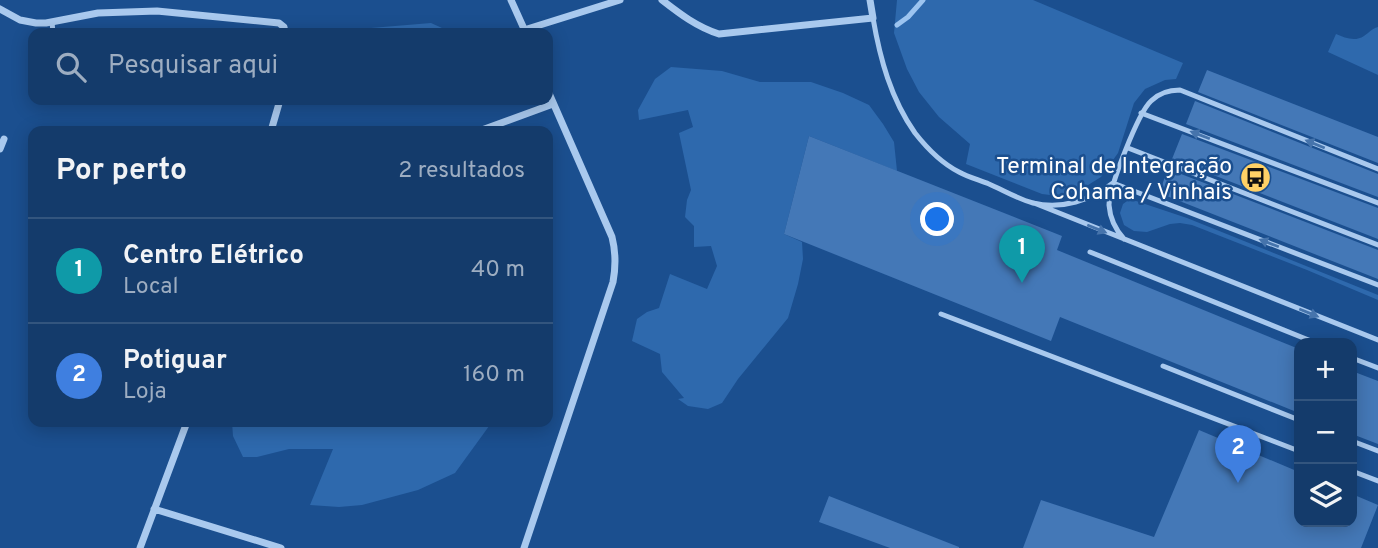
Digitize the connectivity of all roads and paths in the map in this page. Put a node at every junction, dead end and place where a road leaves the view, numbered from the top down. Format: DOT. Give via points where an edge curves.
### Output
graph roads {
  1 [pos="511,0"];
  2 [pos="620,0"];
  3 [pos="662,0"];
  4 [pos="872,0"];
  5 [pos="0,9"];
  6 [pos="873,18"];
  7 [pos="52,22"];
  8 [pos="53,28"];
  9 [pos="284,28"];
  10 [pos="523,28"];
  11 [pos="537,28"];
  12 [pos="553,104"];
  13 [pos="279,105"];
  14 [pos="550,105"];
  15 [pos="1141,113"];
  16 [pos="272,126"];
  17 [pos="493,126"];
  18 [pos="4,139"];
  19 [pos="1128,148"];
  20 [pos="0,149"];
  21 [pos="1378,169"];
  22 [pos="1113,183"];
  23 [pos="1034,203"];
  24 [pos="1378,203"];
  25 [pos="1124,239"];
  26 [pos="1378,245"];
  27 [pos="1090,252"];
  28 [pos="1378,285"];
  29 [pos="942,314"];
  30 [pos="1304,338"];
  31 [pos="1378,340"];
  32 [pos="1357,360"];
  33 [pos="1163,366"];
  34 [pos="1378,368"];
  35 [pos="1294,418"];
  36 [pos="185,427"];
  37 [pos="1357,443"];
  38 [pos="1294,449"];
  39 [pos="1378,451"];
  40 [pos="1357,473"];
  41 [pos="1378,481"];
  42 [pos="154,509"];
  43 [pos="140,548"];
  44 [pos="281,548"];
  45 [pos="524,548"];
  1 -- 10 [label="street"];
  2 -- 11 [label="street"];
  3 -- 6 [label="street" via="687,20 719,34"];
  4 -- 6 [label="street"];
  5 -- 7 [label="street" via="20,20"];
  6 -- 23 [label="lane" via="886,76 915,134 956,171"];
  7 -- 8 [label="lane"];
  7 -- 9 [label="street" via="98,13 157,10 279,23"];
  12 -- 45 [label="street" via="608,228 616,265"];
  13 -- 16 [label="street"];
  14 -- 17 [label="street"];
  15 -- 19 [label="lane"];
  21 -- 15 [label="lane, one-way" via="1180,90 1159,95"];
  24 -- 15 [label="lane, one-way"];
  18 -- 20 [label="street"];
  19 -- 22 [label="lane"];
  19 -- 26 [label="lane"];
  22 -- 23 [label="lane" via="1084,200 1061,205"];
  22 -- 25 [label="lane" via="1110,217"];
  28 -- 22 [label="lane, one-way"];
  23 -- 25 [label="lane, one-way"];
  25 -- 31 [label="lane, one-way"];
  27 -- 30 [label="lane"];
  29 -- 38 [label="lane"];
  32 -- 34 [label="lane"];
  33 -- 35 [label="lane"];
  36 -- 42 [label="street"];
  37 -- 39 [label="lane"];
  40 -- 41 [label="lane"];
  42 -- 43 [label="street"];
  42 -- 44 [label="street"];
}
